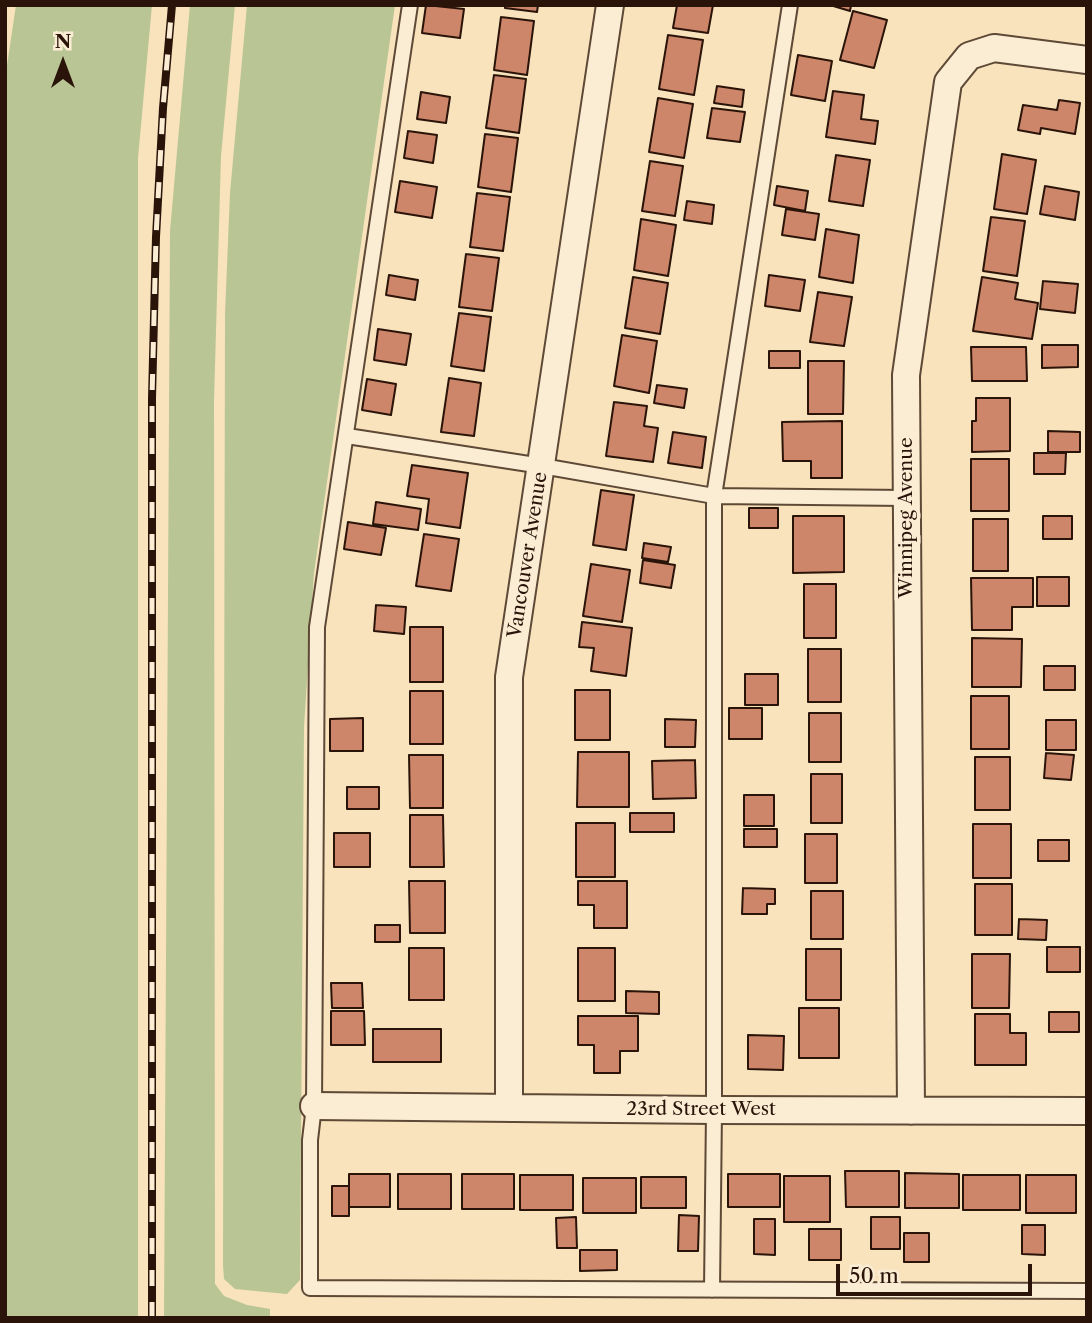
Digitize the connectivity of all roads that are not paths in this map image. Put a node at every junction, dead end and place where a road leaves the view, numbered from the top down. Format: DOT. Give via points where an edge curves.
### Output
graph roads {
  1 [pos="410,5"];
  2 [pos="610,5"];
  3 [pos="790,5"];
  4 [pos="1087,60"];
  5 [pos="347,436"];
  6 [pos="542,466"];
  7 [pos="714,496"];
  8 [pos="906,498"];
  9 [pos="314,1106"];
  10 [pos="509,1108"];
  11 [pos="714,1110"];
  12 [pos="911,1111"];
  13 [pos="1087,1111"];
  14 [pos="712,1290"];
  15 [pos="1087,1291"];
  1 -- 5 [label="lane"];
  2 -- 6 [label="street, Vancouver Avenue"];
  3 -- 7 [label="lane"];
  4 -- 8 [label="street, Winnipeg Avenue" via="994,48 970,56 948,82 906,375"];
  5 -- 6 [label="lane"];
  5 -- 9 [label="lane" via="317,627"];
  6 -- 7 [label="lane"];
  6 -- 10 [label="street, Vancouver Avenue" via="509,677"];
  7 -- 8 [label="lane"];
  7 -- 11 [label="lane"];
  8 -- 12 [label="street, Winnipeg Avenue"];
  9 -- 10 [label="street, 23rd Street West"];
  9 -- 14 [label="lane" via="310,1288"];
  10 -- 11 [label="street, 23rd Street West"];
  11 -- 12 [label="street, 23rd Street West"];
  11 -- 14 [label="lane"];
  12 -- 13 [label="street, 23rd Street West"];
  14 -- 15 [label="lane"];
}
